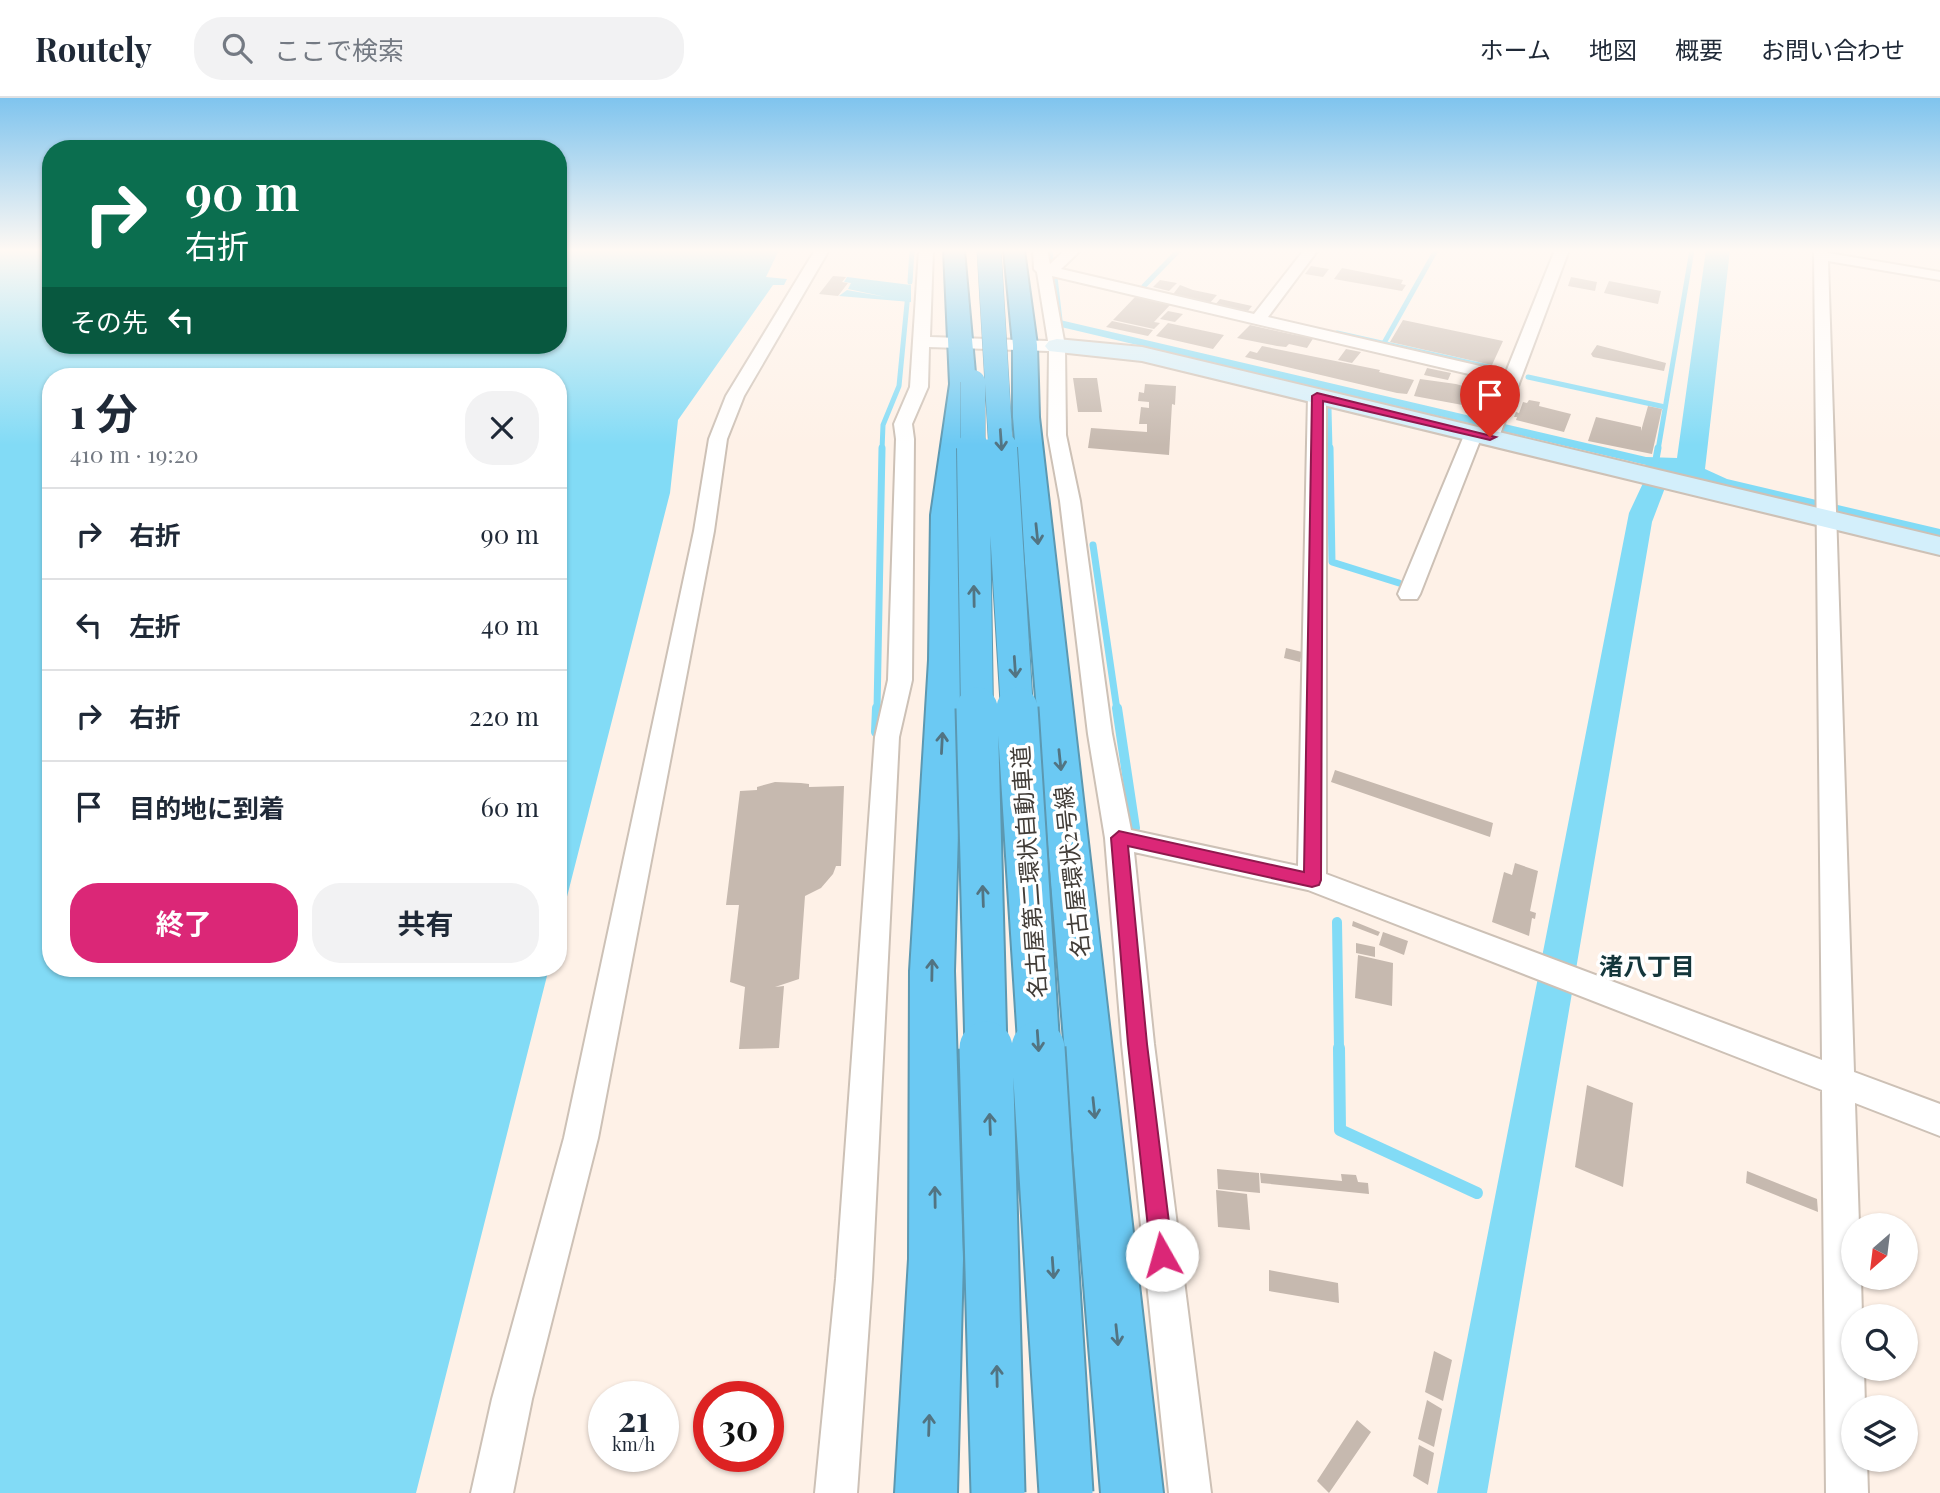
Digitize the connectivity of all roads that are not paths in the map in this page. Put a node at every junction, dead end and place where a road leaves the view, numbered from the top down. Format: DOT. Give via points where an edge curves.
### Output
graph roads {
  1 [pos="784,315"];
  2 [pos="931,315"];
  3 [pos="957,315"];
  4 [pos="962,315"];
  5 [pos="1012,315"];
  6 [pos="1020,315"];
  7 [pos="1053,315"];
  8 [pos="1237,315"];
  9 [pos="1262,315"];
  10 [pos="1537,315"];
  11 [pos="1823,315"];
  12 [pos="1258,320"];
  13 [pos="920,342"];
  14 [pos="960,343"];
  15 [pos="1025,345"];
  16 [pos="1057,346"];
  17 [pos="1513,379"];
  18 [pos="1317,396"];
  19 [pos="1041,426"];
  20 [pos="1488,431"];
  21 [pos="1828,511"];
  22 [pos="1940,546"];
  23 [pos="1409,594"];
  24 [pos="1119,838"];
  25 [pos="1312,880"];
  26 [pos="1534,965"];
  27 [pos="1838,1082"];
  28 [pos="1940,1120"];
  29 [pos="492,1493"];
  30 [pos="836,1493"];
  31 [pos="926,1493"];
  32 [pos="998,1493"];
  33 [pos="1066,1493"];
  34 [pos="1132,1493"];
  35 [pos="1190,1493"];
  36 [pos="1847,1493"];
  1 -- 29 [label="street" via="735,396 718,439 704,531 581,1138"];
  2 -- 13 [label="street"];
  3 -- 14 [label="highway"];
  32 -- 4 [label="highway, 名古屋第二環状自動車道, one-way, bridge" via="974,588 973,369"];
  5 -- 33 [label="highway, 名古屋第二環状自動車道, one-way, bridge"];
  6 -- 15 [label="highway, 名古屋環状2号線"];
  7 -- 16 [label="street"];
  8 -- 12 [label="street"];
  9 -- 12 [label="street"];
  10 -- 17 [label="street"];
  11 -- 21 [label="street"];
  12 -- 17 [label="street"];
  13 -- 14 [label="street"];
  13 -- 30 [label="street" via="919,387 903,424 900,680 887,737 854,1279"];
  14 -- 15 [label="street"];
  31 -- 14 [label="highway, one-way" via="936,1258 932,971 946,660 946,515 963,384"];
  15 -- 16 [label="street"];
  15 -- 19 [label="highway, 名古屋環状2号線"];
  16 -- 18 [label="street" via="1142,354"];
  16 -- 19 [label="street"];
  17 -- 20 [label="street"];
  18 -- 20 [label="street"];
  18 -- 25 [label="street"];
  19 -- 24 [label="street" via="1070,501 1100,734"];
  19 -- 34 [label="highway, 名古屋環状2号線, one-way"];
  20 -- 21 [label="street" via="1675,482"];
  20 -- 23 [label="street"];
  21 -- 22 [label="street"];
  21 -- 27 [label="street"];
  24 -- 25 [label="street"];
  24 -- 35 [label="street"];
  25 -- 26 [label="street"];
  26 -- 27 [label="street"];
  27 -- 28 [label="street"];
  27 -- 36 [label="street"];
}
